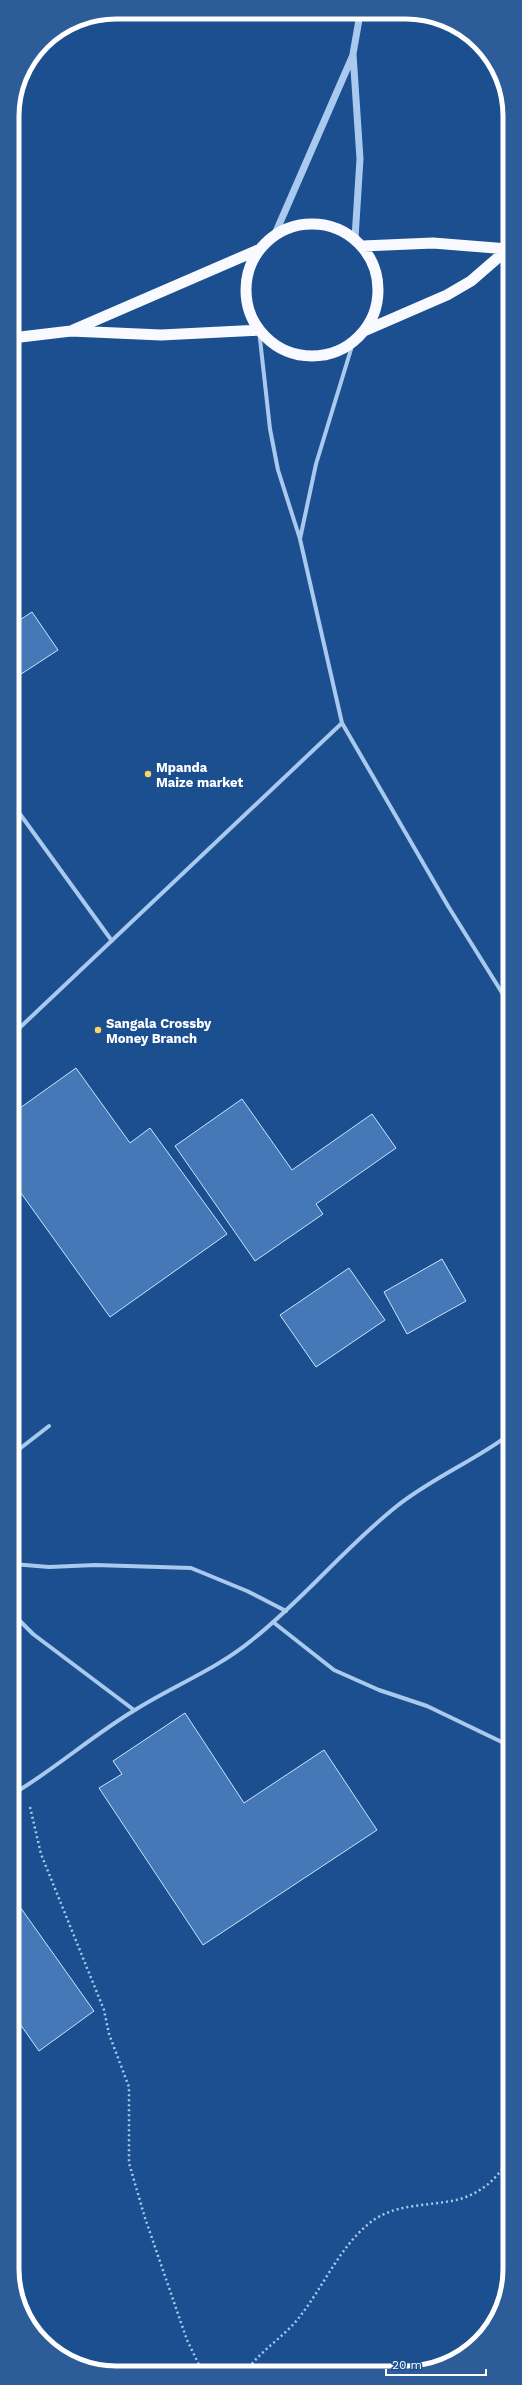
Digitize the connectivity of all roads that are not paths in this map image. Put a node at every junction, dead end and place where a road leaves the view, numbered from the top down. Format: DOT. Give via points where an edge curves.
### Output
graph roads {
  1 [pos="359,19"];
  2 [pos="353,54"];
  3 [pos="275,234"];
  4 [pos="355,238"];
  5 [pos="363,246"];
  6 [pos="503,249"];
  7 [pos="258,250"];
  8 [pos="503,254"];
  9 [pos="259,330"];
  10 [pos="71,331"];
  11 [pos="364,331"];
  12 [pos="19,337"];
  13 [pos="352,346"];
  14 [pos="300,539"];
  15 [pos="342,723"];
  16 [pos="19,813"];
  17 [pos="112,941"];
  18 [pos="503,994"];
  19 [pos="19,1028"];
  20 [pos="49,1426"];
  21 [pos="503,1439"];
  22 [pos="19,1449"];
  23 [pos="19,1564"];
  24 [pos="286,1611"];
  25 [pos="19,1620"];
  26 [pos="273,1622"];
  27 [pos="134,1710"];
  28 [pos="503,1743"];
  29 [pos="19,1790"];
  1 -- 2 [label="street"];
  2 -- 3 [label="street"];
  2 -- 4 [label="street" via="360,159"];
  3 -- 4 [label="highway" via="301,224 330,225"];
  3 -- 7 [label="highway"];
  4 -- 5 [label="highway"];
  5 -- 6 [label="highway" via="433,243"];
  5 -- 11 [label="highway" via="373,262 378,279 374,315"];
  7 -- 9 [label="highway" via="247,276 247,305"];
  7 -- 10 [label="highway"];
  8 -- 11 [label="highway" via="470,281 447,295"];
  9 -- 10 [label="highway" via="162,335"];
  9 -- 13 [label="highway" via="277,346 300,355 324,355"];
  9 -- 14 [label="street" via="270,429 278,470"];
  10 -- 12 [label="highway"];
  11 -- 13 [label="highway"];
  13 -- 14 [label="street" via="316,464"];
  14 -- 15 [label="street"];
  15 -- 17 [label="street"];
  15 -- 18 [label="street" via="448,906"];
  16 -- 17 [label="street"];
  17 -- 19 [label="street"];
  20 -- 22 [label="street"];
  21 -- 24 [label="street" via="489,1450 436,1479 397,1506"];
  23 -- 24 [label="street" via="49,1567 95,1564 190,1568 247,1591"];
  24 -- 26 [label="street"];
  25 -- 27 [label="street" via="33,1634"];
  26 -- 27 [label="street" via="251,1642"];
  26 -- 28 [label="street" via="334,1670 379,1690 427,1706"];
  27 -- 29 [label="street"];
}
